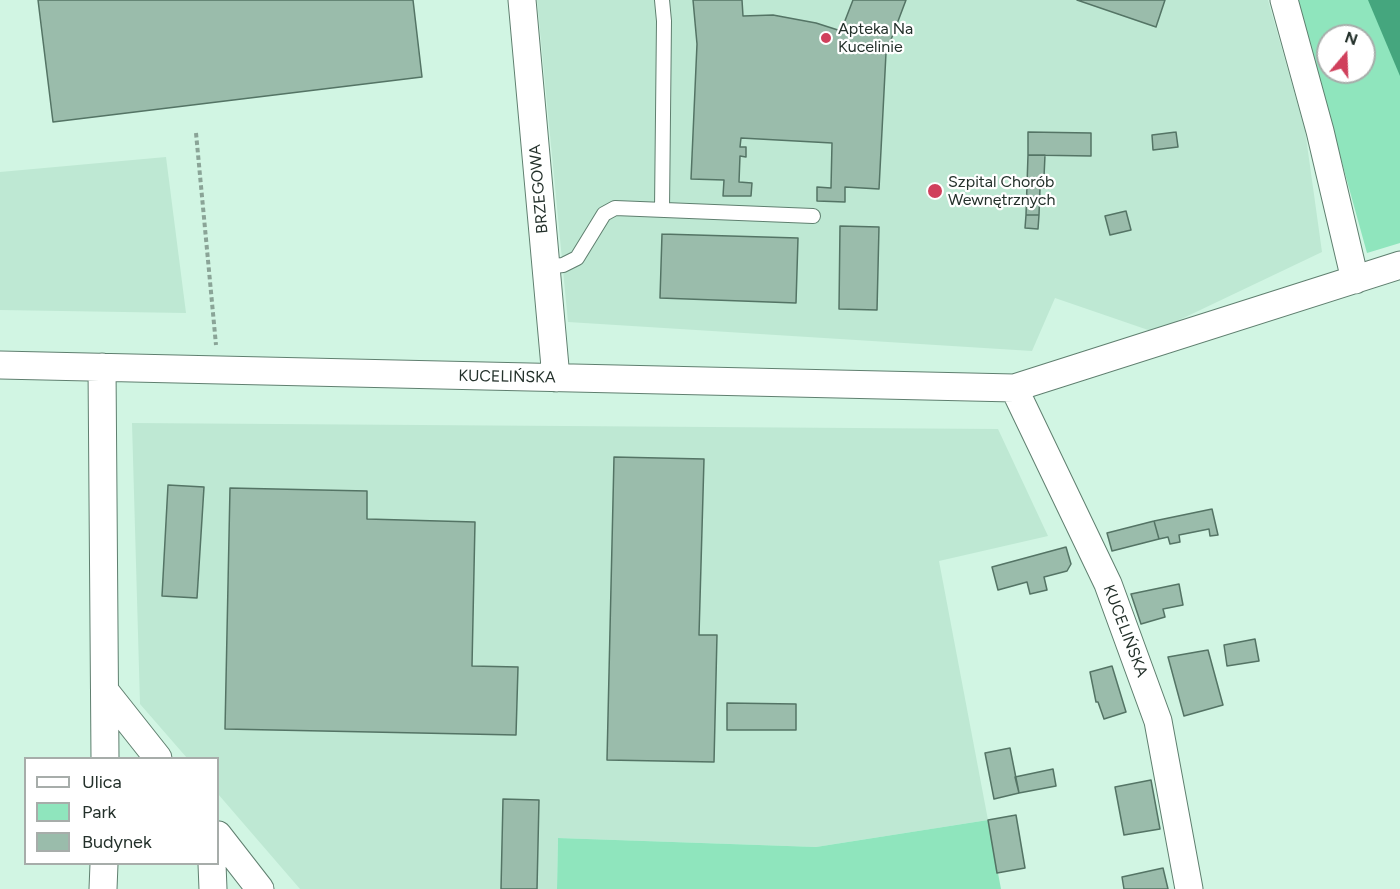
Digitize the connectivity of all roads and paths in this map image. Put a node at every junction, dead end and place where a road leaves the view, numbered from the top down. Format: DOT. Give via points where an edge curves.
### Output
graph roads {
  1 [pos="522,0"];
  2 [pos="662,0"];
  3 [pos="1284,0"];
  4 [pos="196,133"];
  5 [pos="662,209"];
  6 [pos="813,216"];
  7 [pos="1397,266"];
  8 [pos="546,267"];
  9 [pos="1355,280"];
  10 [pos="0,365"];
  11 [pos="102,367"];
  12 [pos="218,370"];
  13 [pos="556,378"];
  14 [pos="1014,388"];
  15 [pos="105,691"];
  16 [pos="105,757"];
  17 [pos="156,757"];
  18 [pos="219,836"];
  19 [pos="104,865"];
  20 [pos="212,865"];
  21 [pos="103,889"];
  22 [pos="213,889"];
  23 [pos="260,889"];
  24 [pos="1189,889"];
  1 -- 8 [label="street, BRZEGOWA"];
  2 -- 5 [label="lane"];
  3 -- 9 [label="street"];
  4 -- 12 [label="path"];
  5 -- 6 [label="lane"];
  5 -- 8 [label="lane" via="615,208 604,214 577,258"];
  7 -- 9 [label="street, KUCELIŃSKA"];
  8 -- 13 [label="street, BRZEGOWA"];
  9 -- 14 [label="street, KUCELIŃSKA"];
  10 -- 11 [label="street, KUCELIŃSKA"];
  11 -- 12 [label="street, KUCELIŃSKA"];
  11 -- 15 [label="street"];
  12 -- 13 [label="street, KUCELIŃSKA"];
  13 -- 14 [label="street, KUCELIŃSKA"];
  14 -- 24 [label="street, KUCELIŃSKA" via="1108,584 1158,721"];
  15 -- 16 [label="street"];
  15 -- 17 [label="street"];
  18 -- 23 [label="street"];
  19 -- 21 [label="street"];
  20 -- 22 [label="street"];
}
